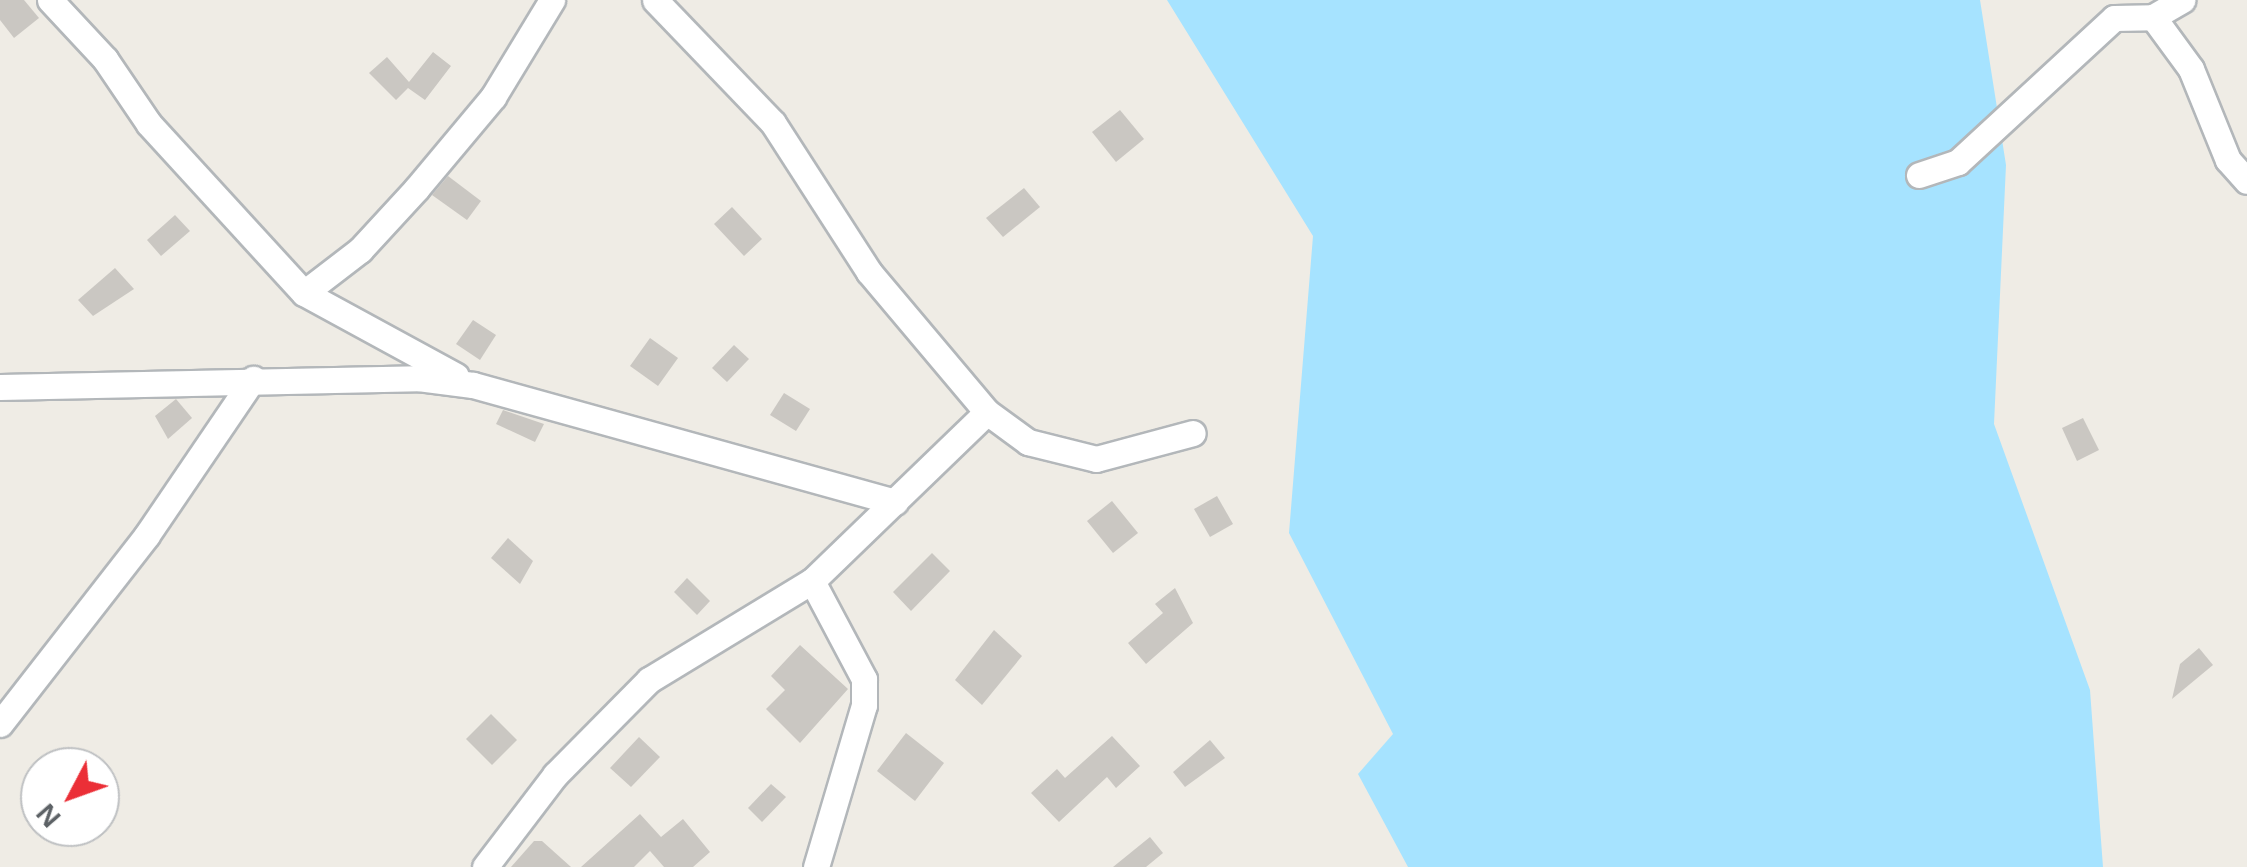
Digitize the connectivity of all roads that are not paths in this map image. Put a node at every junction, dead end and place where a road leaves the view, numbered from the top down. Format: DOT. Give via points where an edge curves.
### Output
graph roads {
  1 [pos="50,0"];
  2 [pos="552,0"];
  3 [pos="655,0"];
  4 [pos="2182,0"];
  5 [pos="2154,18"];
  6 [pos="1919,175"];
  7 [pos="2247,181"];
  8 [pos="304,292"];
  9 [pos="253,379"];
  10 [pos="0,386"];
  11 [pos="474,386"];
  12 [pos="987,412"];
  13 [pos="1193,433"];
  14 [pos="895,502"];
  15 [pos="812,581"];
  16 [pos="0,724"];
  17 [pos="485,867"];
  18 [pos="816,867"];
  1 -- 8 [label="lane" via="105,59 150,124"];
  2 -- 8 [label="lane" via="492,97 417,188 360,250"];
  3 -- 12 [label="lane" via="773,123 869,272"];
  4 -- 5 [label="lane"];
  5 -- 6 [label="lane" via="2114,18 1958,162"];
  5 -- 7 [label="lane" via="2191,69 2228,160"];
  8 -- 11 [label="lane"];
  9 -- 10 [label="lane"];
  9 -- 11 [label="lane"];
  9 -- 16 [label="lane" via="146,535"];
  11 -- 14 [label="lane"];
  12 -- 13 [label="lane" via="1028,442 1096,460"];
  12 -- 14 [label="lane"];
  14 -- 15 [label="lane"];
  15 -- 17 [label="lane" via="649,680 556,775"];
  15 -- 18 [label="lane" via="864,679 864,706"];
}
